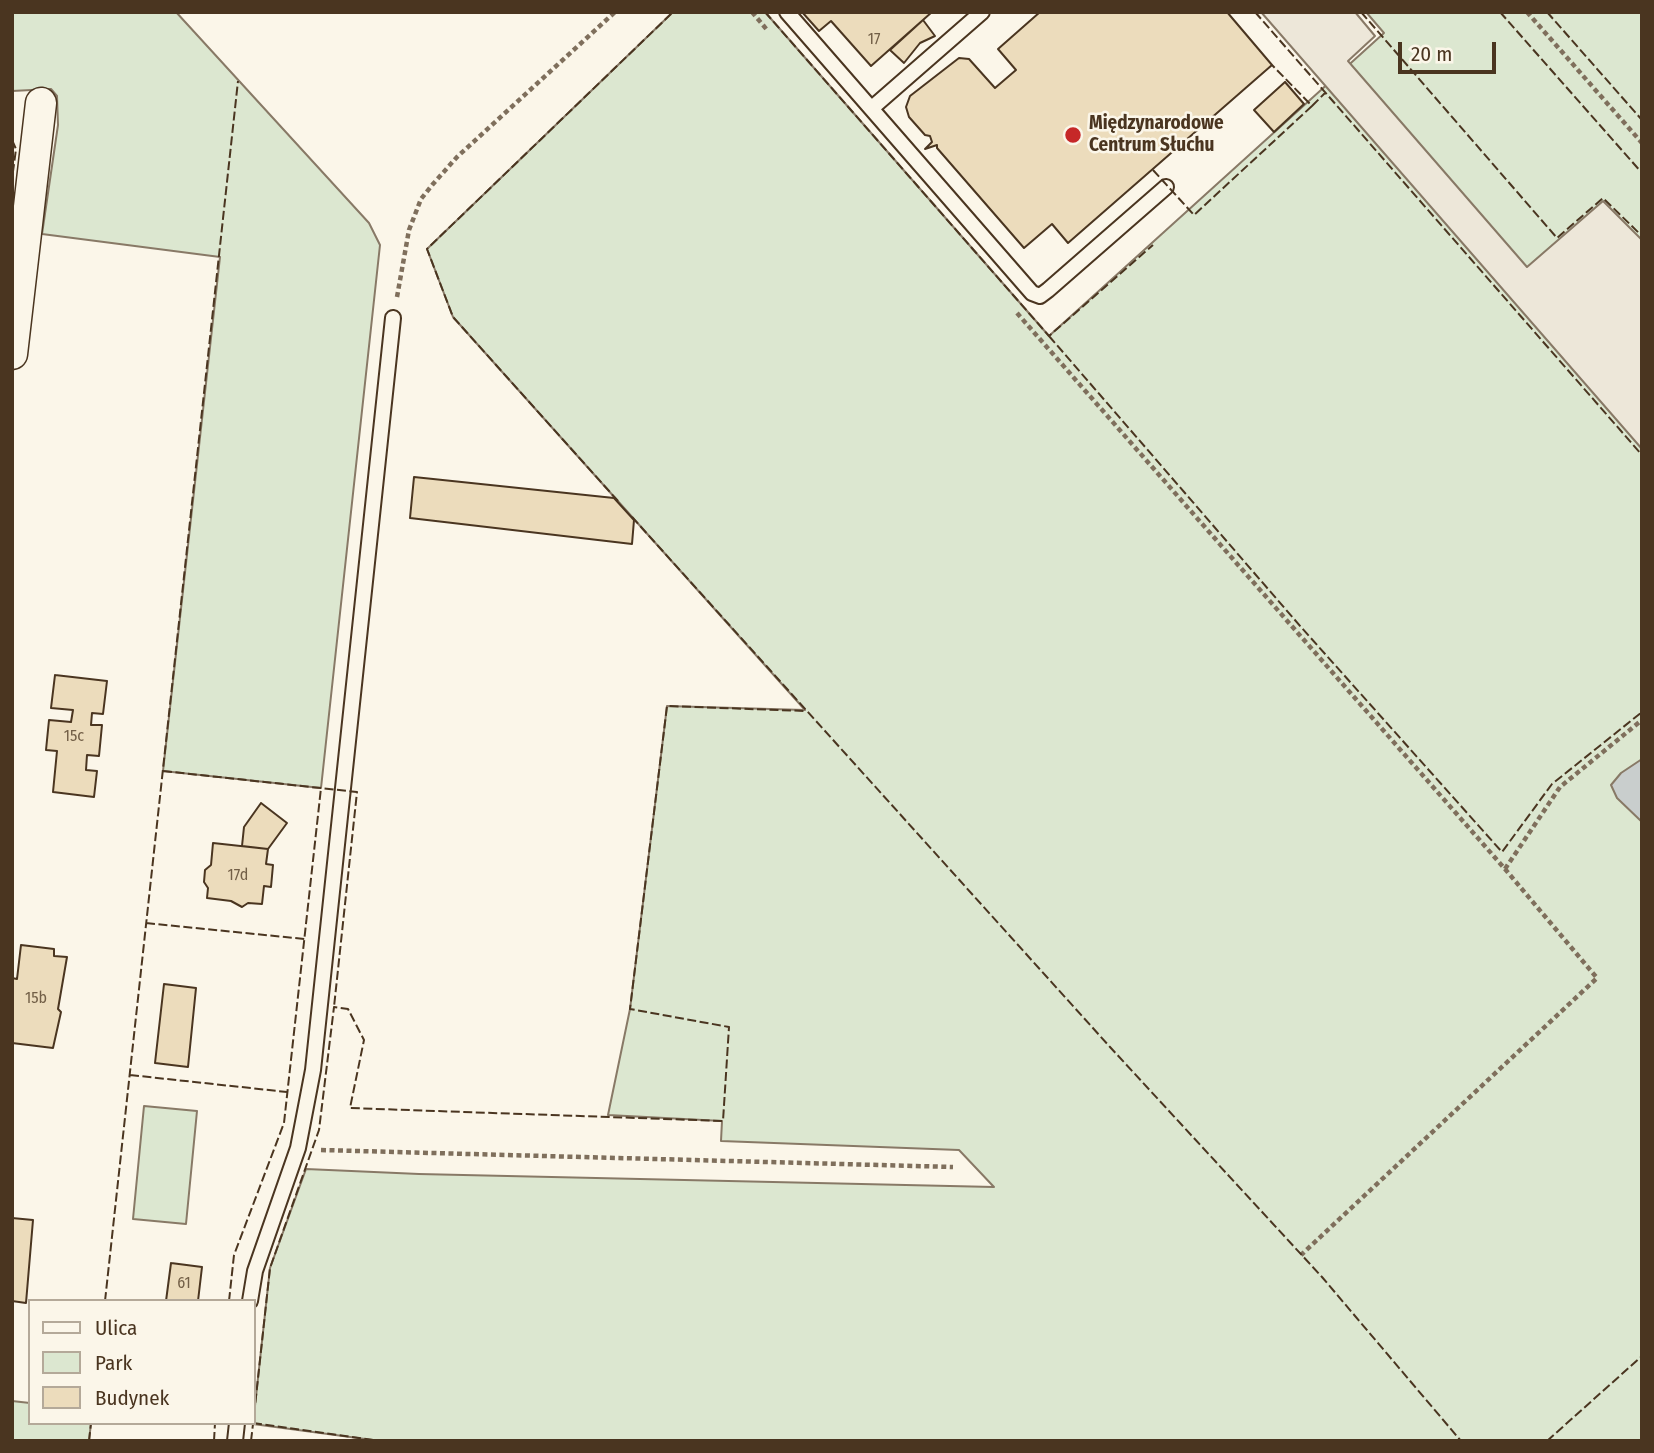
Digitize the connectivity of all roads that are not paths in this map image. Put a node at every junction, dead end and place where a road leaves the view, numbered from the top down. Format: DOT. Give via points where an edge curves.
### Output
graph roads {
  1 [pos="787,12"];
  2 [pos="982,12"];
  3 [pos="41,103"];
  4 [pos="872,108"];
  5 [pos="1166,187"];
  6 [pos="393,318"];
  7 [pos="12,354"];
  8 [pos="250,1299"];
  1 -- 4 [label="lane"];
  2 -- 4 [label="lane"];
  3 -- 7 [label="street"];
  4 -- 5 [label="lane" via="1032,293 1040,296"];
  6 -- 8 [label="lane" via="313,1070 298,1148 255,1271"];
}
